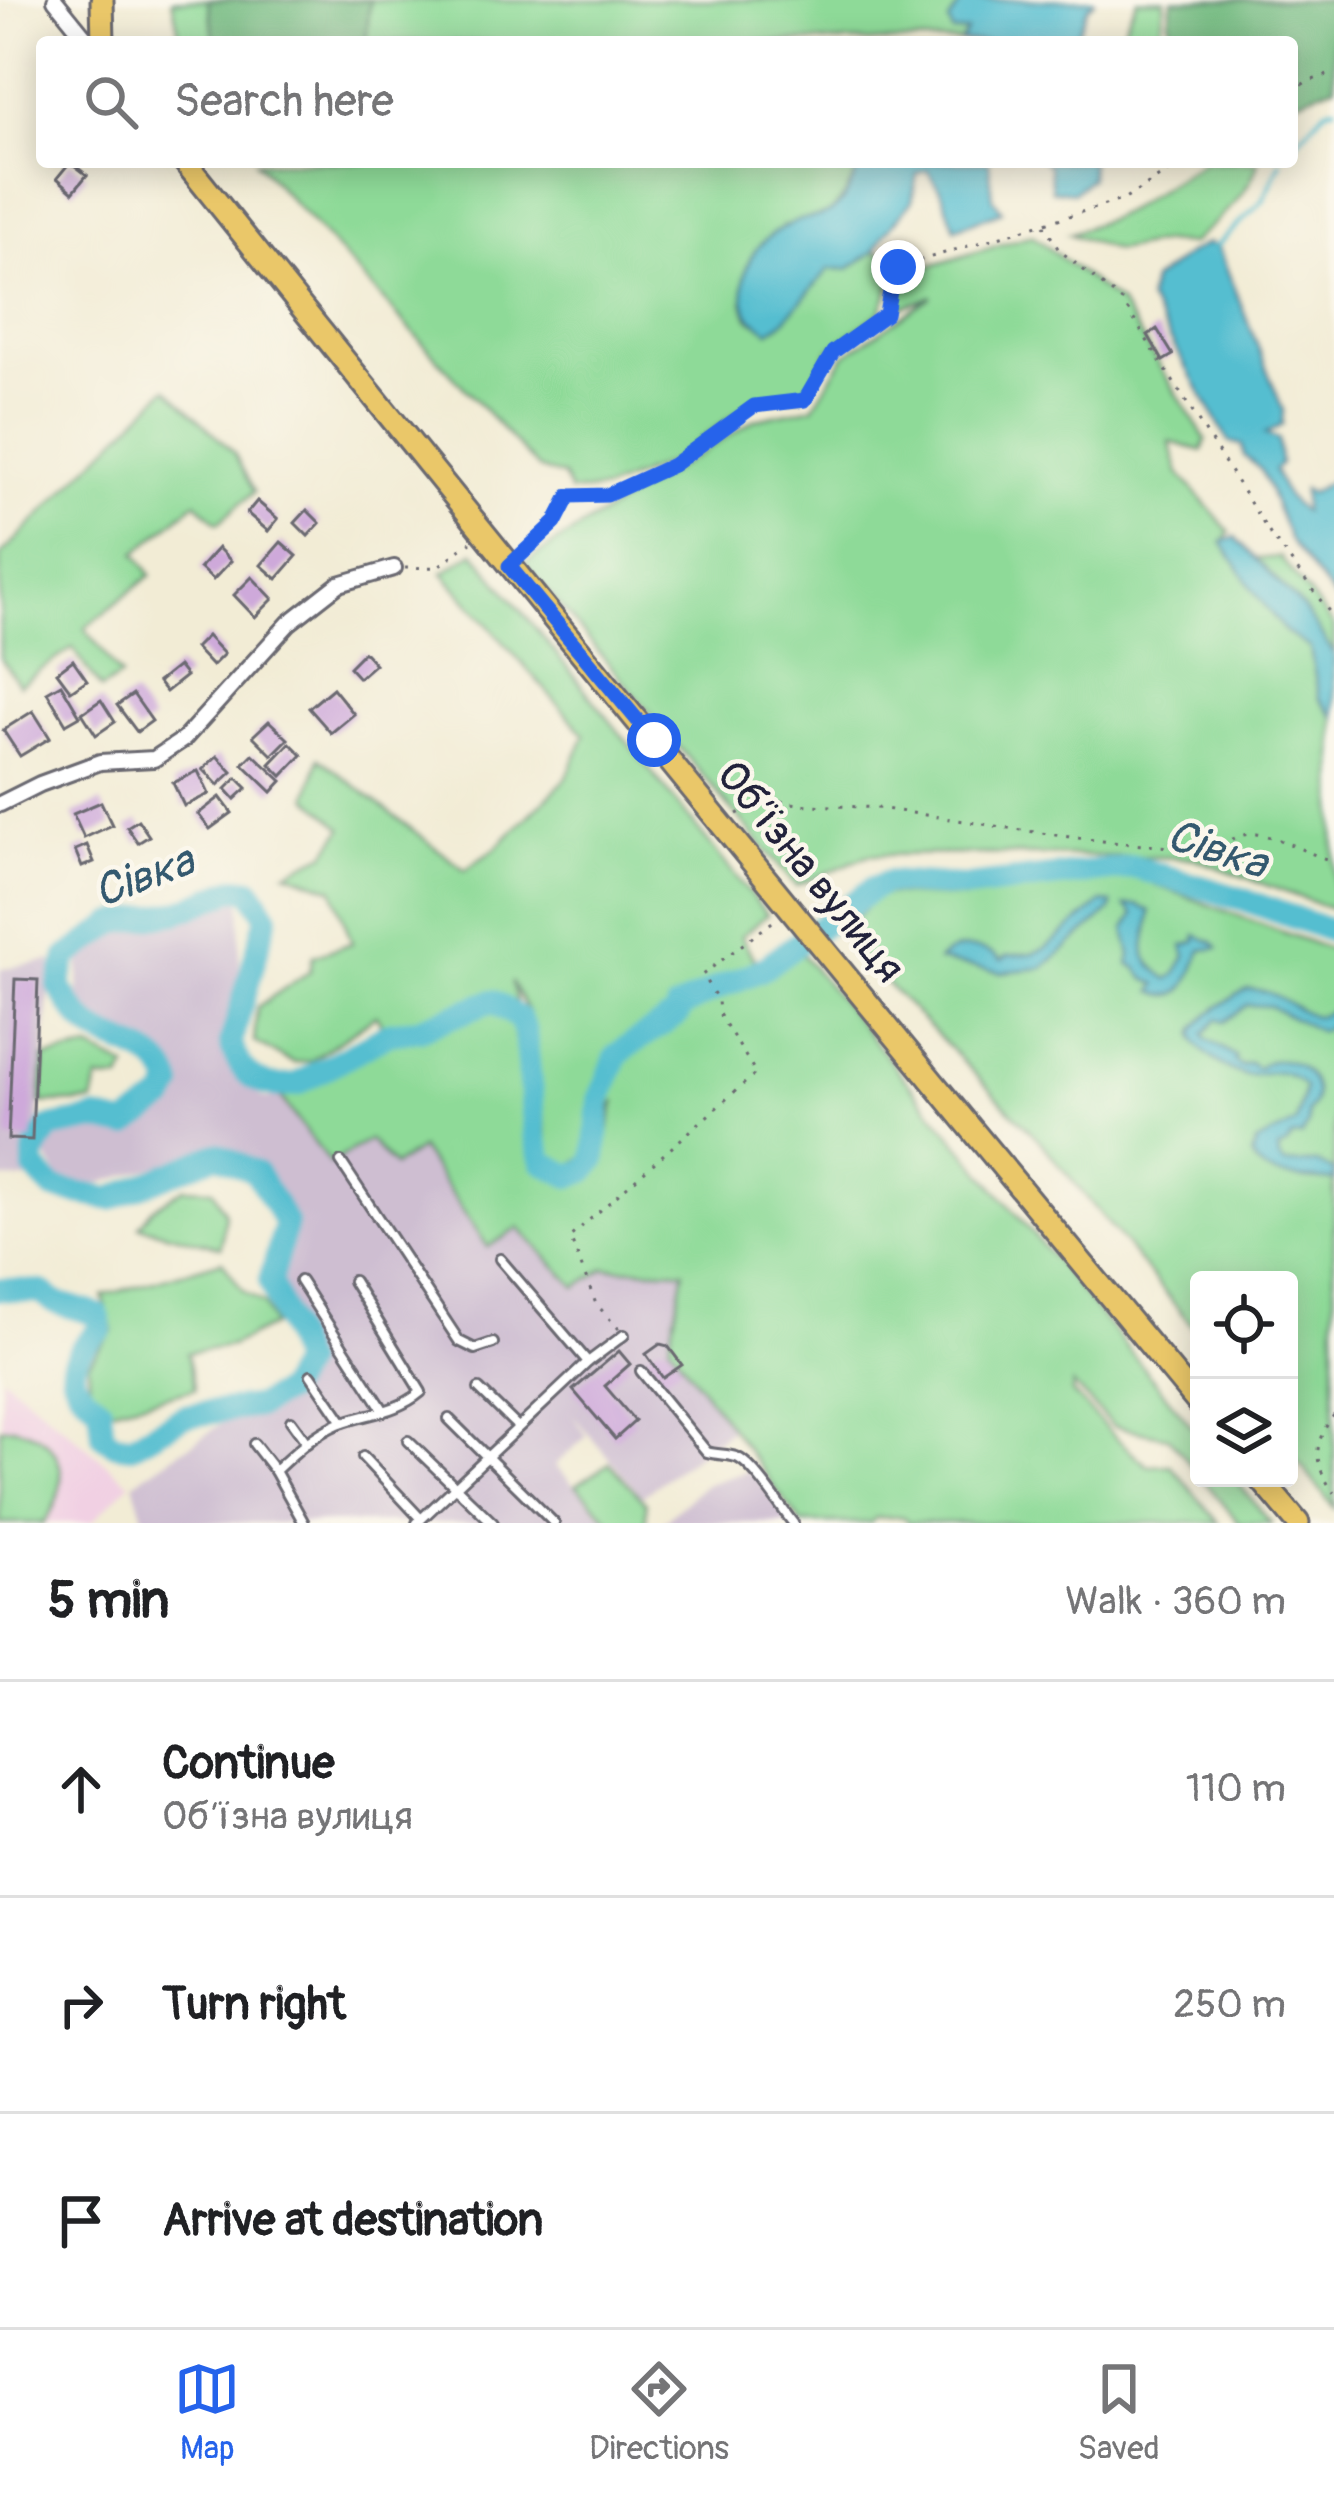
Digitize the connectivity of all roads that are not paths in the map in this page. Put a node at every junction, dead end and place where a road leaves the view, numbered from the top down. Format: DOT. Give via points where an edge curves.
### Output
graph roads {
  1 [pos="55,0"];
  2 [pos="102,0"];
  3 [pos="84,36"];
  4 [pos="104,36"];
  5 [pos="190,168"];
  6 [pos="394,568"];
  7 [pos="0,804"];
  8 [pos="340,1162"];
  9 [pos="500,1258"];
  10 [pos="300,1281"];
  11 [pos="353,1281"];
  12 [pos="624,1335"];
  13 [pos="493,1343"];
  14 [pos="588,1362"];
  15 [pos="641,1372"];
  16 [pos="311,1375"];
  17 [pos="479,1389"];
  18 [pos="1190,1393"];
  19 [pos="384,1412"];
  20 [pos="449,1419"];
  21 [pos="291,1421"];
  22 [pos="343,1423"];
  23 [pos="518,1427"];
  24 [pos="408,1441"];
  25 [pos="307,1443"];
  26 [pos="254,1444"];
  27 [pos="488,1456"];
  28 [pos="363,1457"];
  29 [pos="274,1471"];
  30 [pos="456,1486"];
  31 [pos="1268,1487"];
  32 [pos="419,1521"];
  33 [pos="304,1523"];
  34 [pos="493,1523"];
  35 [pos="554,1523"];
  36 [pos="794,1523"];
  37 [pos="1298,1523"];
  1 -- 3 [label="street"];
  2 -- 4 [label="main road"];
  5 -- 18 [label="main road, Обʼїзна вулиця"];
  6 -- 7 [label="street" via="339,584 305,610 184,739 154,759 100,762"];
  8 -- 13 [label="lane" via="459,1341 475,1349"];
  9 -- 14 [label="lane"];
  10 -- 19 [label="lane"];
  11 -- 19 [label="lane" via="421,1392"];
  12 -- 14 [label="lane"];
  14 -- 23 [label="lane"];
  15 -- 36 [label="lane" via="707,1452 737,1457"];
  16 -- 22 [label="lane"];
  17 -- 23 [label="lane"];
  19 -- 22 [label="lane"];
  20 -- 27 [label="lane"];
  21 -- 25 [label="lane"];
  22 -- 25 [label="lane"];
  23 -- 27 [label="lane"];
  24 -- 30 [label="lane"];
  25 -- 29 [label="lane"];
  26 -- 29 [label="lane"];
  27 -- 30 [label="lane"];
  27 -- 35 [label="lane"];
  28 -- 32 [label="lane"];
  29 -- 33 [label="lane"];
  30 -- 32 [label="lane"];
  30 -- 34 [label="lane"];
  31 -- 37 [label="main road"];
}
